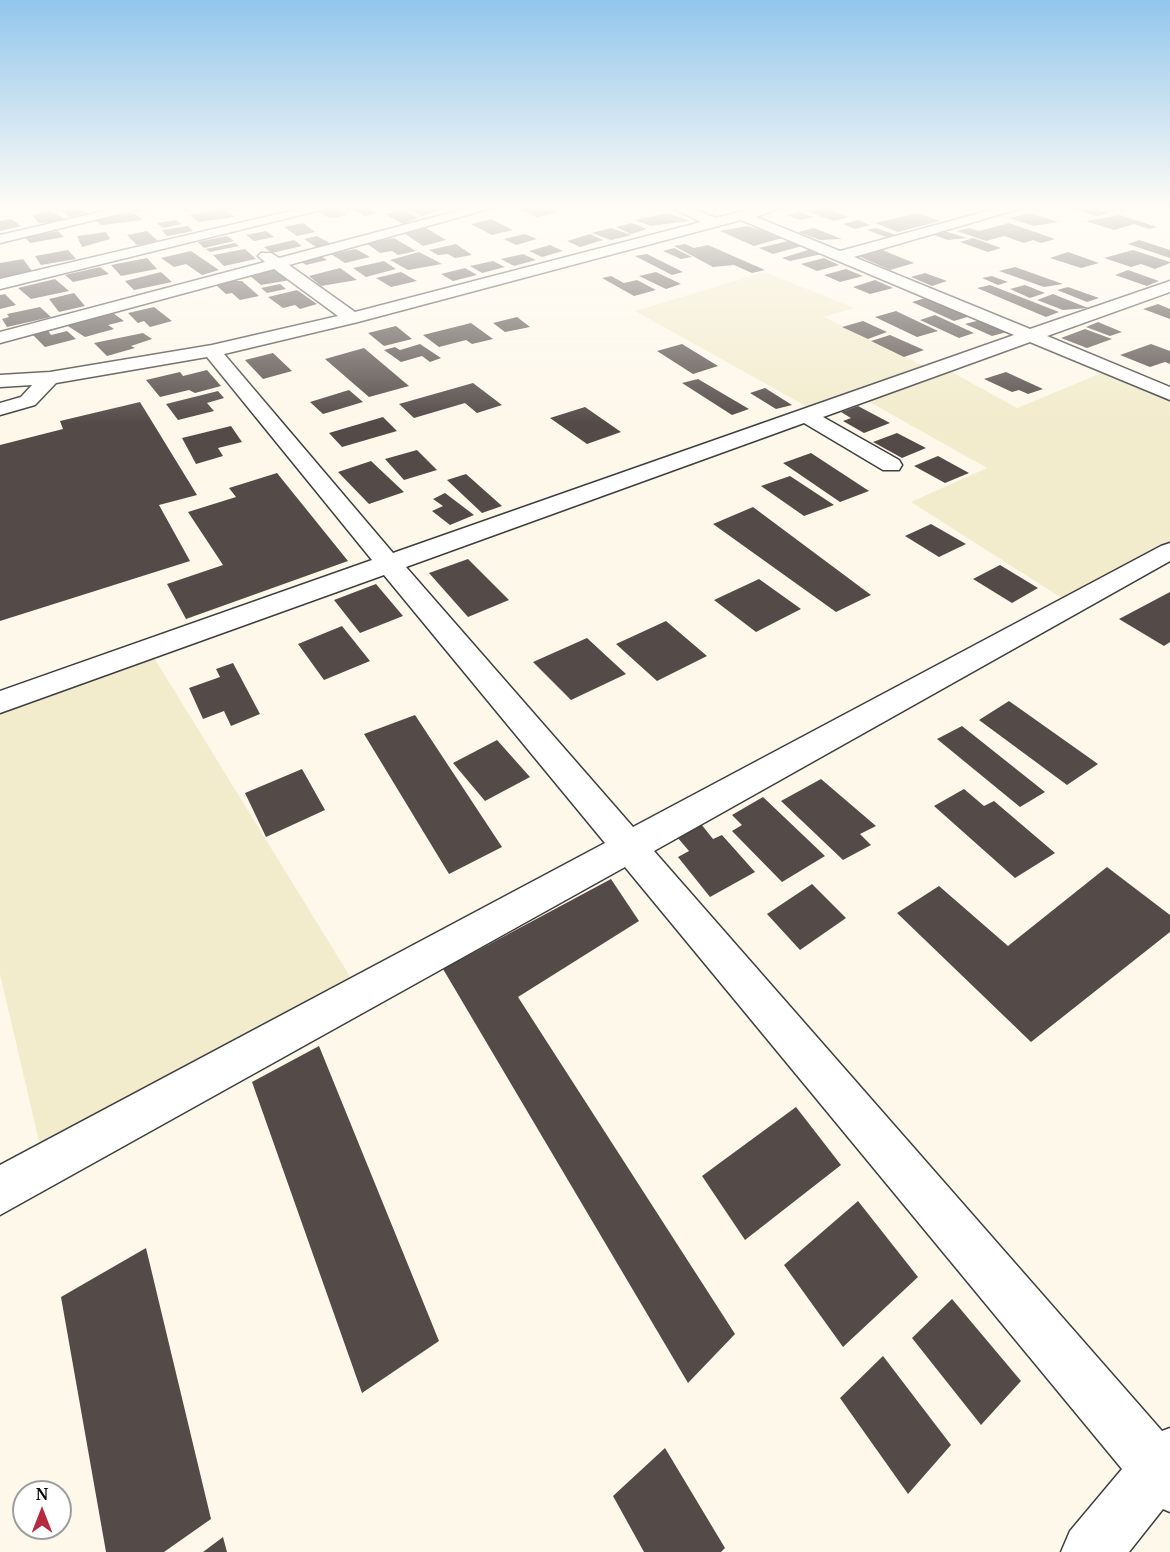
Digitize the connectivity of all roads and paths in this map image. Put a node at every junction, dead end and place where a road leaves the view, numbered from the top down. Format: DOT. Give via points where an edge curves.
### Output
graph roads {
  1 [pos="24,278"];
  2 [pos="225,278"];
  3 [pos="299,278"];
  4 [pos="506,278"];
  5 [pos="894,278"];
  6 [pos="0,284"];
  7 [pos="1170,286"];
  8 [pos="352,318"];
  9 [pos="1031,335"];
  10 [pos="0,338"];
  11 [pos="212,351"];
  12 [pos="50,378"];
  13 [pos="0,381"];
  14 [pos="1170,394"];
  15 [pos="0,409"];
  16 [pos="805,415"];
  17 [pos="891,465"];
  18 [pos="1170,551"];
  19 [pos="388,564"];
  20 [pos="0,702"];
  21 [pos="630,847"];
  22 [pos="0,1191"];
  23 [pos="1166,1470"];
  24 [pos="1091,1552"];
  1 -- 6 [label="street"];
  2 -- 10 [label="street"];
  3 -- 8 [label="street"];
  4 -- 8 [label="street"];
  5 -- 9 [label="street"];
  7 -- 9 [label="street"];
  8 -- 11 [label="street"];
  9 -- 14 [label="street"];
  9 -- 16 [label="street"];
  11 -- 12 [label="street"];
  11 -- 19 [label="street"];
  12 -- 13 [label="street"];
  12 -- 15 [label="street" via="28,401"];
  16 -- 17 [label="street"];
  16 -- 19 [label="street"];
  18 -- 21 [label="street"];
  19 -- 20 [label="street"];
  19 -- 21 [label="street"];
  21 -- 22 [label="street"];
  21 -- 23 [label="street"];
  23 -- 24 [label="street"];
}
